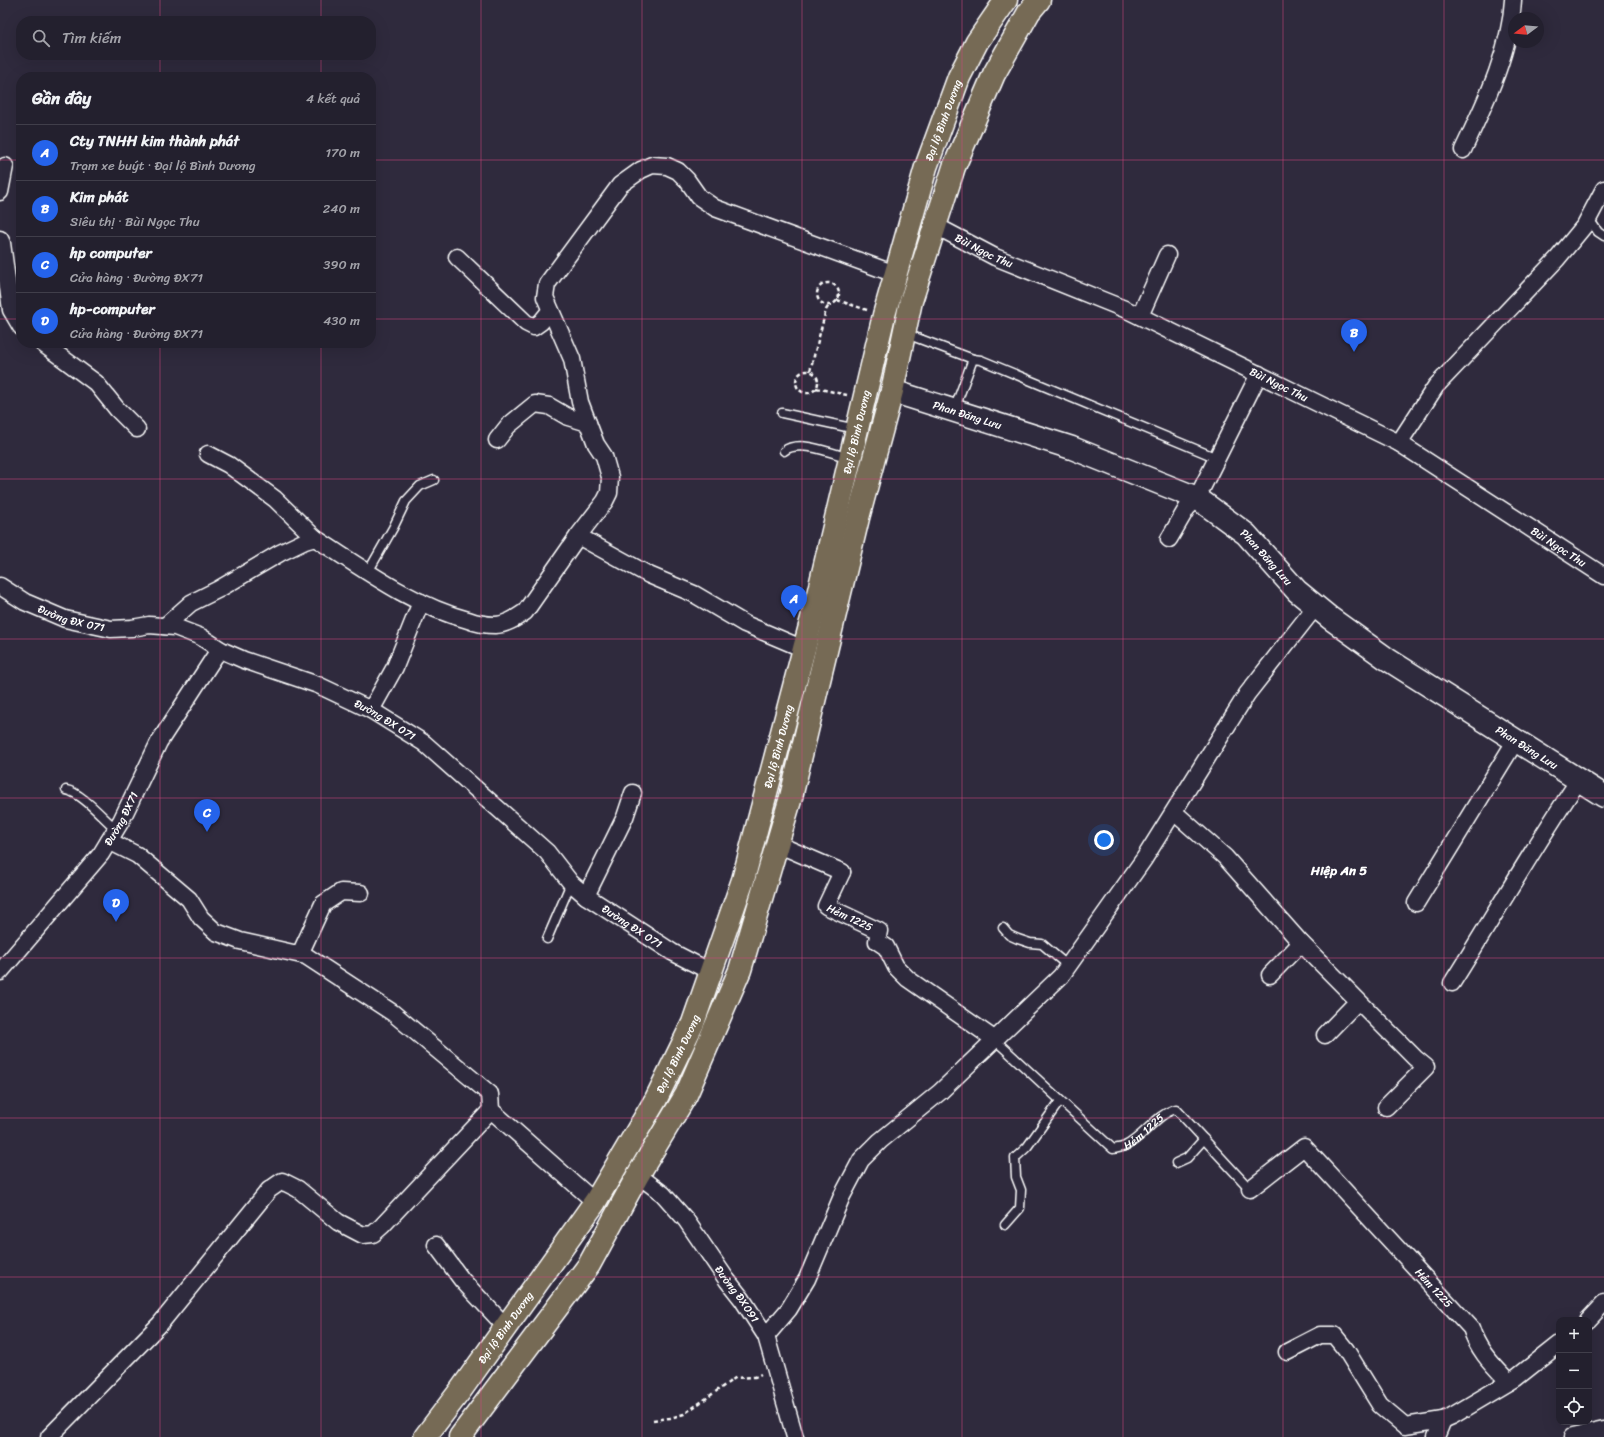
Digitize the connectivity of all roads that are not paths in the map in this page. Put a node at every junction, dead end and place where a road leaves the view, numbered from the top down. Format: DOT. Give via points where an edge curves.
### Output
graph roads {
  1 [pos="1006,0"];
  2 [pos="1039,0"];
  3 [pos="1513,0"];
  4 [pos="1463,150"];
  5 [pos="5,166"];
  6 [pos="1604,189"];
  7 [pos="0,192"];
  8 [pos="1587,222"];
  9 [pos="936,226"];
  10 [pos="1604,236"];
  11 [pos="0,239"];
  12 [pos="1167,255"];
  13 [pos="457,257"];
  14 [pos="895,274"];
  15 [pos="550,311"];
  16 [pos="1140,316"];
  17 [pos="16,318"];
  18 [pos="904,333"];
  19 [pos="49,348"];
  20 [pos="973,359"];
  21 [pos="1258,374"];
  22 [pos="892,391"];
  23 [pos="953,411"];
  24 [pos="782,413"];
  25 [pos="588,423"];
  26 [pos="137,429"];
  27 [pos="856,429"];
  28 [pos="497,440"];
  29 [pos="1399,443"];
  30 [pos="784,451"];
  31 [pos="208,454"];
  32 [pos="849,458"];
  33 [pos="1217,458"];
  34 [pos="434,480"];
  35 [pos="1197,498"];
  36 [pos="578,536"];
  37 [pos="315,538"];
  38 [pos="1169,539"];
  39 [pos="368,572"];
  40 [pos="1604,576"];
  41 [pos="0,587"];
  42 [pos="421,602"];
  43 [pos="1316,606"];
  44 [pos="165,626"];
  45 [pos="804,649"];
  46 [pos="221,650"];
  47 [pos="371,710"];
  48 [pos="1516,740"];
  49 [pos="1578,780"];
  50 [pos="66,790"];
  51 [pos="633,793"];
  52 [pos="1604,796"];
  53 [pos="1174,812"];
  54 [pos="112,835"];
  55 [pos="777,844"];
  56 [pos="571,883"];
  57 [pos="361,892"];
  58 [pos="586,896"];
  59 [pos="1416,903"];
  60 [pos="1003,928"];
  61 [pos="547,939"];
  62 [pos="1301,944"];
  63 [pos="300,954"];
  64 [pos="1068,966"];
  65 [pos="0,972"];
  66 [pos="711,972"];
  67 [pos="1270,975"];
  68 [pos="1452,983"];
  69 [pos="1358,1001"];
  70 [pos="1325,1036"];
  71 [pos="994,1039"];
  72 [pos="1060,1102"];
  73 [pos="1386,1107"];
  74 [pos="491,1110"];
  75 [pos="1204,1139"];
  76 [pos="1176,1163"];
  77 [pos="638,1175"];
  78 [pos="1250,1188"];
  79 [pos="595,1202"];
  80 [pos="1005,1225"];
  81 [pos="436,1245"];
  82 [pos="1604,1303"];
  83 [pos="1591,1317"];
  84 [pos="506,1327"];
  85 [pos="766,1336"];
  86 [pos="1556,1346"];
  87 [pos="1287,1352"];
  88 [pos="1509,1382"];
  89 [pos="1442,1420"];
  90 [pos="1604,1430"];
  91 [pos="50,1437"];
  92 [pos="425,1437"];
  93 [pos="460,1437"];
  94 [pos="795,1437"];
  95 [pos="1436,1437"];
  96 [pos="1572,1437"];
  1 -- 14 [label="highway, Đại lộ Bình Dương" via="977,42 959,77 926,167"];
  2 -- 9 [label="highway" via="1029,12 994,74 954,167"];
  3 -- 4 [label="street" via="1512,16 1500,64"];
  5 -- 7 [label="street"];
  6 -- 8 [label="street"];
  8 -- 10 [label="lane"];
  8 -- 29 [label="street" via="1557,259 1436,386"];
  9 -- 16 [label="street, Bùi Ngọc Thu" via="996,257"];
  9 -- 18 [label="highway" via="911,301"];
  11 -- 17 [label="street" via="11,310"];
  12 -- 16 [label="street"];
  13 -- 15 [label="street" via="526,323 534,327"];
  14 -- 15 [label="street" via="715,208 699,197 678,171 652,164 620,185 546,284 545,297"];
  14 -- 27 [label="highway, Đại lộ Bình Dương"];
  15 -- 25 [label="street" via="572,359 580,402"];
  16 -- 21 [label="street, Bùi Ngọc Thu"];
  18 -- 20 [label="lane"];
  18 -- 22 [label="highway"];
  19 -- 26 [label="street" via="96,384"];
  20 -- 23 [label="lane"];
  20 -- 33 [label="lane" via="981,360"];
  21 -- 29 [label="street, Bùi Ngọc Thu"];
  21 -- 33 [label="street"];
  22 -- 23 [label="street, Phan Đăng Lưu"];
  22 -- 55 [label="highway" via="858,518 791,797"];
  23 -- 35 [label="street, Phan Đăng Lưu" via="1072,448"];
  24 -- 27 [label="lane"];
  25 -- 28 [label="street" via="568,418 549,406 534,404 508,426"];
  25 -- 36 [label="street" via="604,456 610,477 609,493"];
  27 -- 32 [label="highway, Đại lộ Bình Dương"];
  29 -- 40 [label="street, Bùi Ngọc Thu"];
  30 -- 32 [label="lane" via="794,446 808,447"];
  31 -- 37 [label="street" via="229,465 275,499"];
  32 -- 45 [label="highway, Đại lộ Bình Dương"];
  33 -- 35 [label="street"];
  34 -- 39 [label="lane" via="420,486 406,501"];
  35 -- 38 [label="street" via="1187,508"];
  35 -- 43 [label="street, Phan Đăng Lưu" via="1246,534 1297,591"];
  36 -- 42 [label="street" via="525,612 514,620 496,625 480,624"];
  36 -- 45 [label="street" via="649,575 694,594 745,624"];
  37 -- 39 [label="street"];
  37 -- 44 [label="street" via="280,553 219,590 191,603"];
  39 -- 42 [label="street"];
  41 -- 44 [label="street, Đường ĐX 071" via="25,602 65,618 111,629"];
  42 -- 47 [label="street" via="395,667"];
  43 -- 48 [label="street, Phan Đăng Lưu" via="1387,658"];
  43 -- 53 [label="street" via="1247,694"];
  44 -- 46 [label="street, Đường ĐX 071" via="201,637"];
  45 -- 66 [label="highway, Đại lộ Bình Dương" via="743,880"];
  46 -- 47 [label="street, Đường ĐX 071" via="318,685"];
  46 -- 54 [label="street, Đường ĐX71" via="159,742"];
  47 -- 56 [label="street, Đường ĐX 071" via="424,743 547,852"];
  48 -- 49 [label="street, Phan Đăng Lưu"];
  48 -- 59 [label="street"];
  49 -- 52 [label="street, Phan Đăng Lưu"];
  49 -- 68 [label="street" via="1542,834 1498,911"];
  50 -- 54 [label="lane" via="81,798"];
  51 -- 58 [label="street" via="625,817"];
  53 -- 62 [label="street" via="1225,857"];
  53 -- 64 [label="street"];
  54 -- 63 [label="street" via="189,899 201,918 216,932 240,941"];
  54 -- 65 [label="street, Đường ĐX71" via="102,854"];
  55 -- 71 [label="street, Hẻm 1225" via="846,866 826,906 879,931 877,941 886,947 896,967 908,979"];
  55 -- 77 [label="highway" via="737,978 686,1095"];
  56 -- 58 [label="street, Đường ĐX 071"];
  56 -- 61 [label="lane"];
  57 -- 63 [label="street" via="341,892 323,904"];
  58 -- 66 [label="street, Đường ĐX 071" via="672,952"];
  60 -- 64 [label="lane" via="1009,935 1018,939 1042,944"];
  62 -- 67 [label="street"];
  62 -- 69 [label="street"];
  63 -- 74 [label="street" via="393,1013 490,1094"];
  64 -- 71 [label="street" via="1061,976"];
  66 -- 79 [label="highway, Đại lộ Bình Dương" via="693,1023 656,1099"];
  69 -- 70 [label="street"];
  69 -- 73 [label="street" via="1426,1067"];
  71 -- 72 [label="lane, Hẻm 1225"];
  71 -- 85 [label="street" via="940,1092 880,1141 861,1160 842,1196 807,1279 789,1309"];
  72 -- 75 [label="lane, Hẻm 1225" via="1113,1149 1124,1146 1168,1111 1176,1109"];
  72 -- 80 [label="lane" via="1027,1147 1015,1158 1016,1177 1021,1190 1020,1208"];
  74 -- 79 [label="street"];
  74 -- 91 [label="street" via="373,1234 363,1235 338,1222 298,1189 282,1180 269,1190 160,1324"];
  75 -- 76 [label="lane" via="1187,1158"];
  75 -- 78 [label="lane, Hẻm 1225"];
  77 -- 85 [label="street, Đường ĐX091" via="663,1194 686,1220"];
  77 -- 93 [label="highway" via="589,1265"];
  78 -- 88 [label="street, Hẻm 1225" via="1304,1147 1471,1328 1475,1341"];
  79 -- 84 [label="highway, Đại lộ Bình Dương"];
  81 -- 84 [label="street" via="462,1280"];
  82 -- 83 [label="street"];
  84 -- 92 [label="highway, Đại lộ Bình Dương"];
  85 -- 94 [label="street, Đường ĐX091"];
  86 -- 88 [label="street"];
  87 -- 89 [label="street" via="1320,1335 1334,1336 1346,1350 1380,1405 1405,1426"];
  88 -- 89 [label="street"];
  89 -- 95 [label="street"];
  90 -- 96 [label="street"];
}
